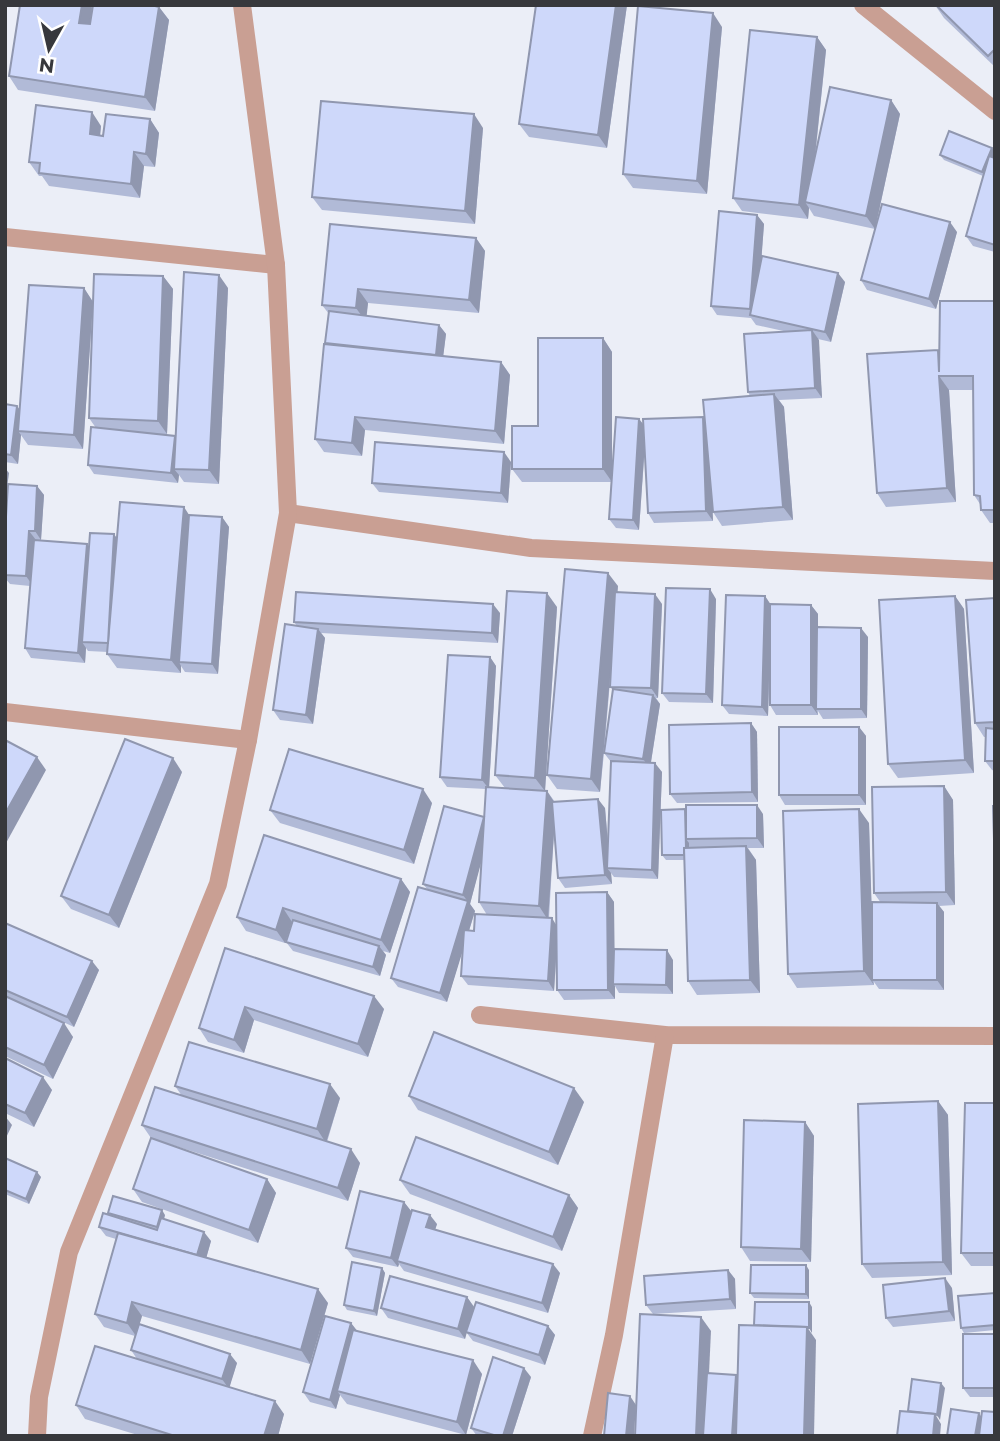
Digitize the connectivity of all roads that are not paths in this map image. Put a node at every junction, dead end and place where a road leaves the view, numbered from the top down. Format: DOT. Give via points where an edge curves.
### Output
graph roads {
  1 [pos="242,5"];
  2 [pos="863,5"];
  3 [pos="995,111"];
  4 [pos="5,237"];
  5 [pos="276,265"];
  6 [pos="288,513"];
  7 [pos="995,571"];
  8 [pos="5,712"];
  9 [pos="248,740"];
  10 [pos="480,1015"];
  11 [pos="665,1035"];
  12 [pos="995,1036"];
  13 [pos="37,1436"];
  14 [pos="592,1436"];
  1 -- 5 [label="street"];
  2 -- 3 [label="street"];
  4 -- 5 [label="street"];
  5 -- 6 [label="street"];
  6 -- 7 [label="street" via="531,548"];
  6 -- 9 [label="street"];
  8 -- 9 [label="street"];
  9 -- 13 [label="street" via="218,884 69,1252 39,1397"];
  10 -- 11 [label="street"];
  11 -- 12 [label="street"];
  11 -- 14 [label="street" via="614,1335"];
}
